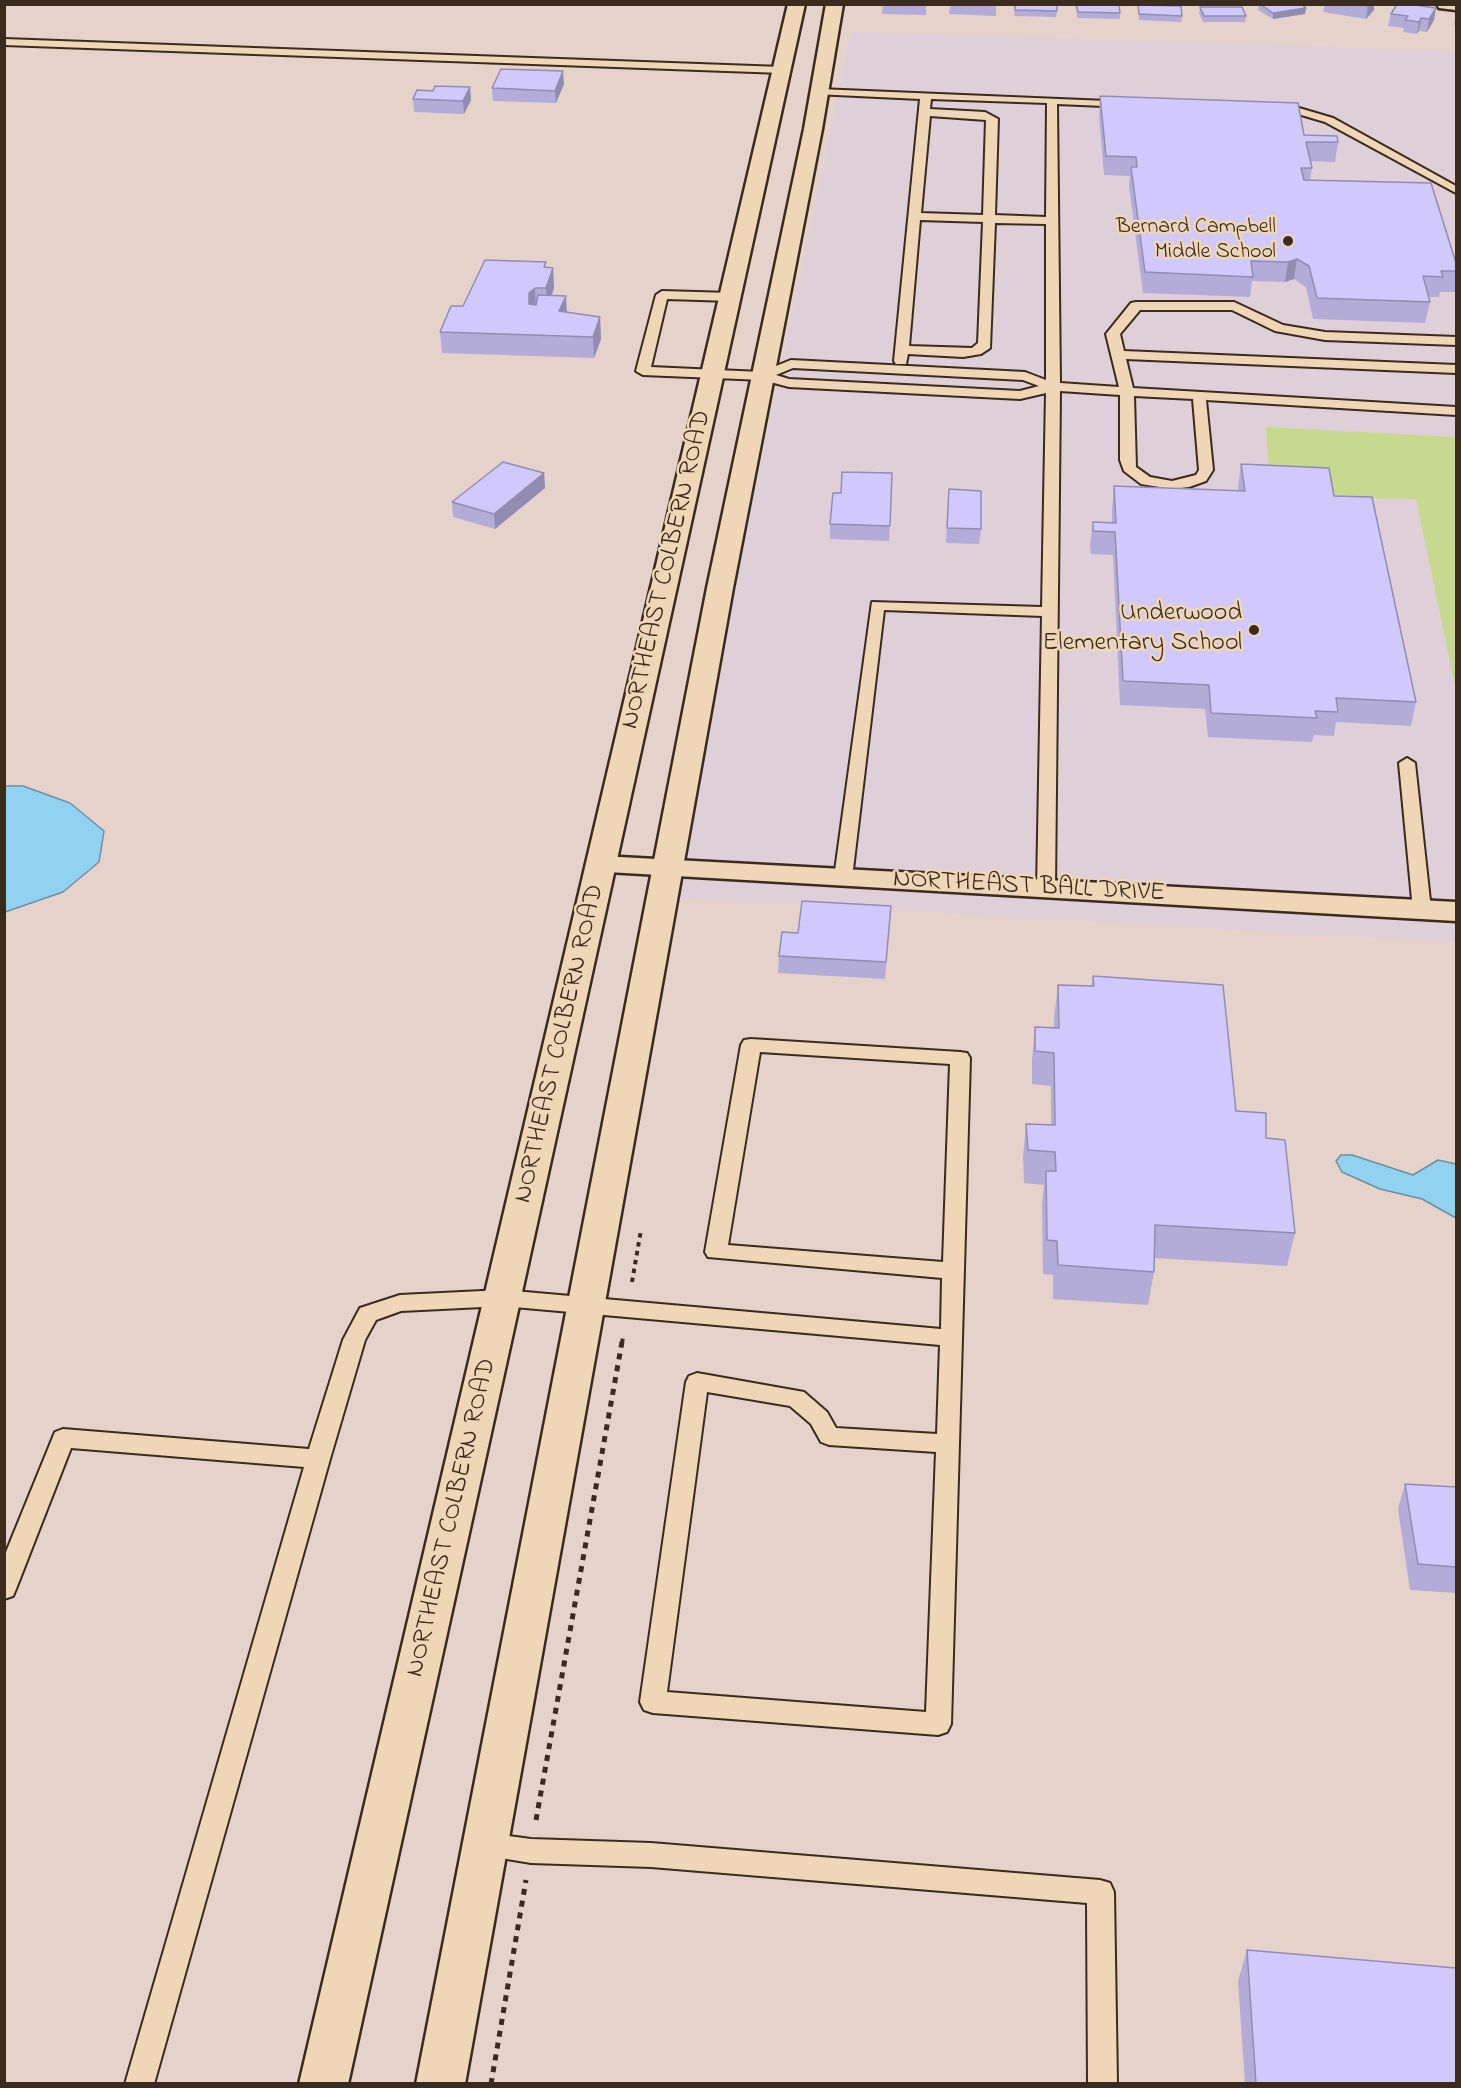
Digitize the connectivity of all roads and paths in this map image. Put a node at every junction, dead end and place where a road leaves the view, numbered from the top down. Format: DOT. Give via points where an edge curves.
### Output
graph roads {
  1 [pos="797,4"];
  2 [pos="835,4"];
  3 [pos="1445,4"];
  4 [pos="1456,5"];
  5 [pos="4,42"];
  6 [pos="782,70"];
  7 [pos="819,92"];
  8 [pos="926,96"];
  9 [pos="1052,100"];
  10 [pos="1134,104"];
  11 [pos="1264,110"];
  12 [pos="925,112"];
  13 [pos="1456,190"];
  14 [pos="914,216"];
  15 [pos="988,219"];
  16 [pos="1052,221"];
  17 [pos="731,297"];
  18 [pos="1456,341"];
  19 [pos="902,350"];
  20 [pos="1117,351"];
  21 [pos="1456,369"];
  22 [pos="900,370"];
  23 [pos="713,374"];
  24 [pos="763,376"];
  25 [pos="1053,387"];
  26 [pos="1127,392"];
  27 [pos="1199,396"];
  28 [pos="1456,411"];
  29 [pos="1049,612"];
  30 [pos="1407,763"];
  31 [pos="601,865"];
  32 [pos="669,870"];
  33 [pos="843,878"];
  34 [pos="1046,889"];
  35 [pos="1422,910"];
  36 [pos="1456,912"];
  37 [pos="952,1271"];
  38 [pos="503,1298"];
  39 [pos="586,1304"];
  40 [pos="950,1338"];
  41 [pos="948,1444"];
  42 [pos="318,1459"];
  43 [pos="4,1589"];
  44 [pos="486,1845"];
  45 [pos="139,2084"];
  46 [pos="323,2084"];
  47 [pos="440,2084"];
  48 [pos="1103,2084"];
  1 -- 6 [label="main road, NORTHEAST COLBERN ROAD"];
  2 -- 7 [label="main road, NORTHEAST COLBERN ROAD"];
  3 -- 4 [label="main road"];
  5 -- 6 [label="lane"];
  6 -- 17 [label="main road, NORTHEAST COLBERN ROAD"];
  7 -- 8 [label="lane"];
  7 -- 24 [label="main road, NORTHEAST COLBERN ROAD"];
  8 -- 9 [label="lane"];
  8 -- 12 [label="lane"];
  9 -- 10 [label="lane"];
  9 -- 16 [label="lane"];
  11 -- 13 [label="lane" via="1299,111 1329,120"];
  12 -- 14 [label="lane"];
  12 -- 15 [label="lane" via="985,115 992,119"];
  14 -- 15 [label="lane"];
  14 -- 19 [label="lane"];
  15 -- 16 [label="lane"];
  15 -- 19 [label="lane" via="985,345 963,353"];
  16 -- 25 [label="lane"];
  17 -- 23 [label="main road, NORTHEAST COLBERN ROAD"];
  17 -- 23 [label="lane" via="662,295 643,371"];
  18 -- 20 [label="lane" via="1325,336 1280,327 1234,306 1182,304 1136,306 1113,334"];
  19 -- 22 [label="lane"];
  20 -- 21 [label="lane"];
  20 -- 26 [label="lane"];
  22 -- 24 [label="lane" via="791,364"];
  22 -- 25 [label="lane" via="1025,376"];
  23 -- 24 [label="lane"];
  23 -- 31 [label="main road, NORTHEAST COLBERN ROAD"];
  24 -- 25 [label="lane" via="789,383 1020,395"];
  24 -- 32 [label="main road, NORTHEAST COLBERN ROAD"];
  25 -- 26 [label="lane"];
  25 -- 29 [label="lane"];
  26 -- 27 [label="lane"];
  26 -- 27 [label="lane" via="1129,468 1146,481 1172,485 1195,481 1206,470"];
  27 -- 28 [label="lane"];
  29 -- 33 [label="lane" via="877,605"];
  29 -- 34 [label="lane"];
  30 -- 35 [label="lane"];
  31 -- 32 [label="main road, NORTHEAST BALL DRIVE"];
  31 -- 38 [label="main road, NORTHEAST COLBERN ROAD"];
  32 -- 33 [label="main road, NORTHEAST BALL DRIVE"];
  32 -- 39 [label="main road, NORTHEAST COLBERN ROAD"];
  33 -- 34 [label="main road, NORTHEAST BALL DRIVE"];
  34 -- 35 [label="main road, NORTHEAST BALL DRIVE"];
  35 -- 36 [label="main road, NORTHEAST BALL DRIVE"];
  37 -- 37 [label="lane" via="960,1058 751,1045 716,1252"];
  37 -- 40 [label="lane"];
  38 -- 39 [label="lane"];
  38 -- 42 [label="lane" via="400,1303 368,1314 354,1340"];
  38 -- 46 [label="main road, NORTHEAST COLBERN ROAD"];
  39 -- 40 [label="lane"];
  39 -- 44 [label="main road, NORTHEAST COLBERN ROAD"];
  40 -- 41 [label="lane"];
  41 -- 41 [label="lane" via="938,1724 653,1702 697,1382 796,1398 819,1418 829,1436"];
  42 -- 43 [label="lane" via="63,1438"];
  42 -- 45 [label="lane"];
  44 -- 47 [label="main road, NORTHEAST COLBERN ROAD"];
  44 -- 48 [label="lane" via="1100,1892"];
}
